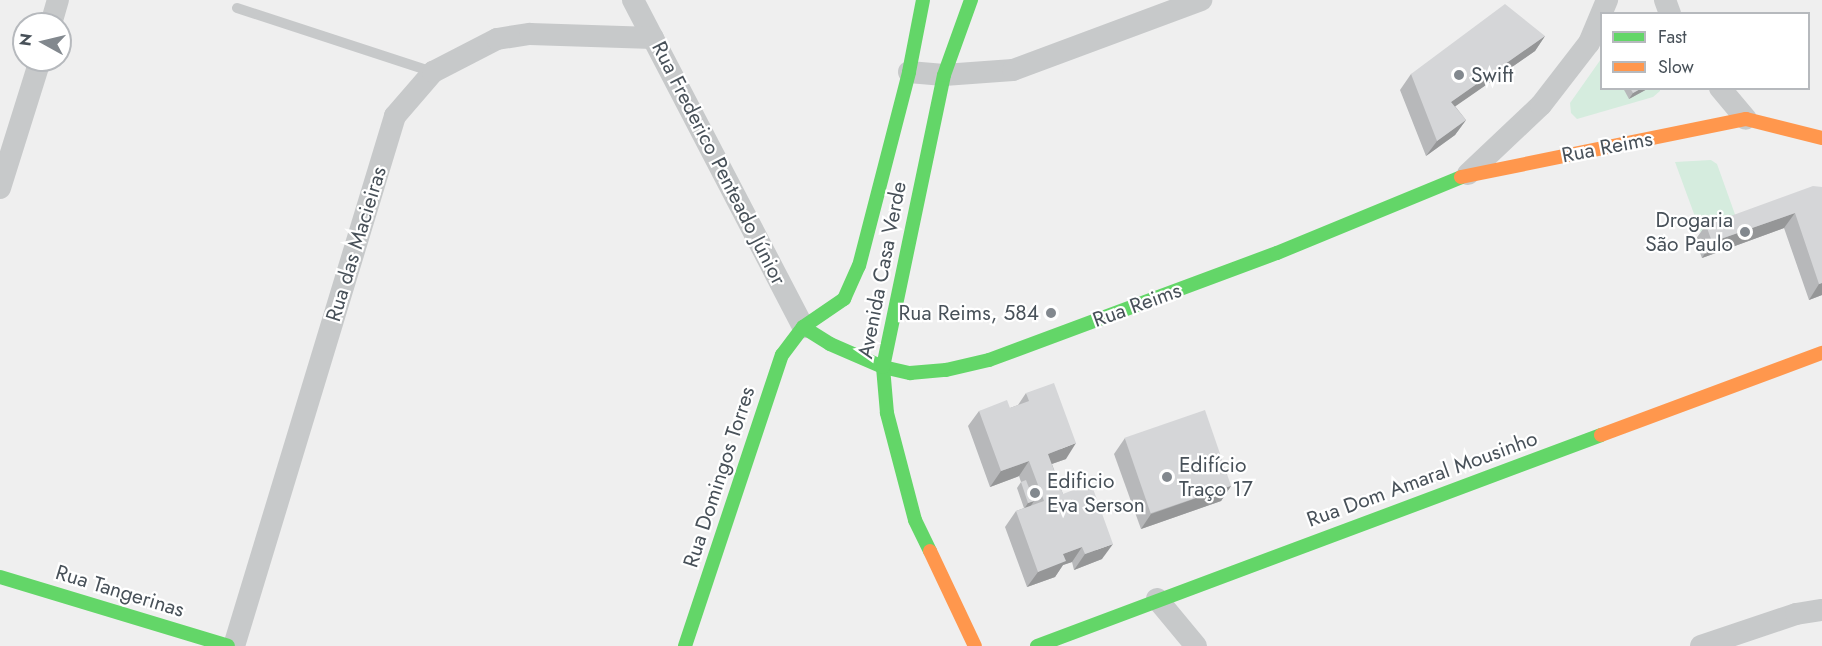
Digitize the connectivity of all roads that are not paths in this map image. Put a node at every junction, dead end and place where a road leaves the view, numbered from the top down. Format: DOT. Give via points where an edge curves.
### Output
graph roads {
  1 [pos="633,0"];
  2 [pos="923,0"];
  3 [pos="972,0"];
  4 [pos="1201,0"];
  5 [pos="237,8"];
  6 [pos="1600,23"];
  7 [pos="653,38"];
  8 [pos="1595,39"];
  9 [pos="36,72"];
  10 [pos="434,72"];
  11 [pos="909,72"];
  12 [pos="944,75"];
  13 [pos="1722,90"];
  14 [pos="1746,119"];
  15 [pos="1822,138"];
  16 [pos="1468,174"];
  17 [pos="0,188"];
  18 [pos="803,327"];
  19 [pos="1822,353"];
  20 [pos="883,367"];
  21 [pos="0,577"];
  22 [pos="1157,599"];
  23 [pos="1822,610"];
  24 [pos="228,646"];
  25 [pos="234,646"];
  26 [pos="686,646"];
  27 [pos="975,646"];
  28 [pos="1037,646"];
  29 [pos="1196,646"];
  30 [pos="1701,646"];
  1 -- 7 [label="street, Rua Frederico Penteado Júnior"];
  2 -- 11 [label="main road, Avenida Casa Verde"];
  3 -- 12 [label="main road, Avenida Casa Verde"];
  4 -- 12 [label="street" via="1013,70"];
  5 -- 10 [label="lane"];
  6 -- 8 [label="street, Rua Reims"];
  7 -- 10 [label="street, Rua das Macieiras" via="581,34 508,37 470,51"];
  7 -- 18 [label="street, Rua Frederico Penteado Júnior"];
  8 -- 16 [label="street, Rua Reims" via="1541,105"];
  9 -- 17 [label="street"];
  10 -- 25 [label="street, Rua das Macieiras" via="395,116"];
  11 -- 12 [label="street"];
  11 -- 18 [label="main road, Avenida Casa Verde" via="859,266 844,299"];
  12 -- 20 [label="main road, Avenida Casa Verde"];
  13 -- 14 [label="street"];
  14 -- 15 [label="main road"];
  14 -- 16 [label="main road, Rua Reims"];
  16 -- 20 [label="main road, Rua Reims" via="1277,253 989,360 910,373"];
  18 -- 20 [label="main road, Rua Reims" via="830,344"];
  18 -- 26 [label="main road, Rua Domingos Torres" via="782,355"];
  19 -- 22 [label="main road, Rua Dom Amaral Mousinho"];
  20 -- 27 [label="main road, Avenida Casa Verde" via="887,413 915,520"];
  21 -- 24 [label="main road, Rua Tangerinas"];
  22 -- 28 [label="main road, Rua Dom Amaral Mousinho"];
  22 -- 29 [label="street"];
  23 -- 30 [label="street" via="1796,614"];
}
